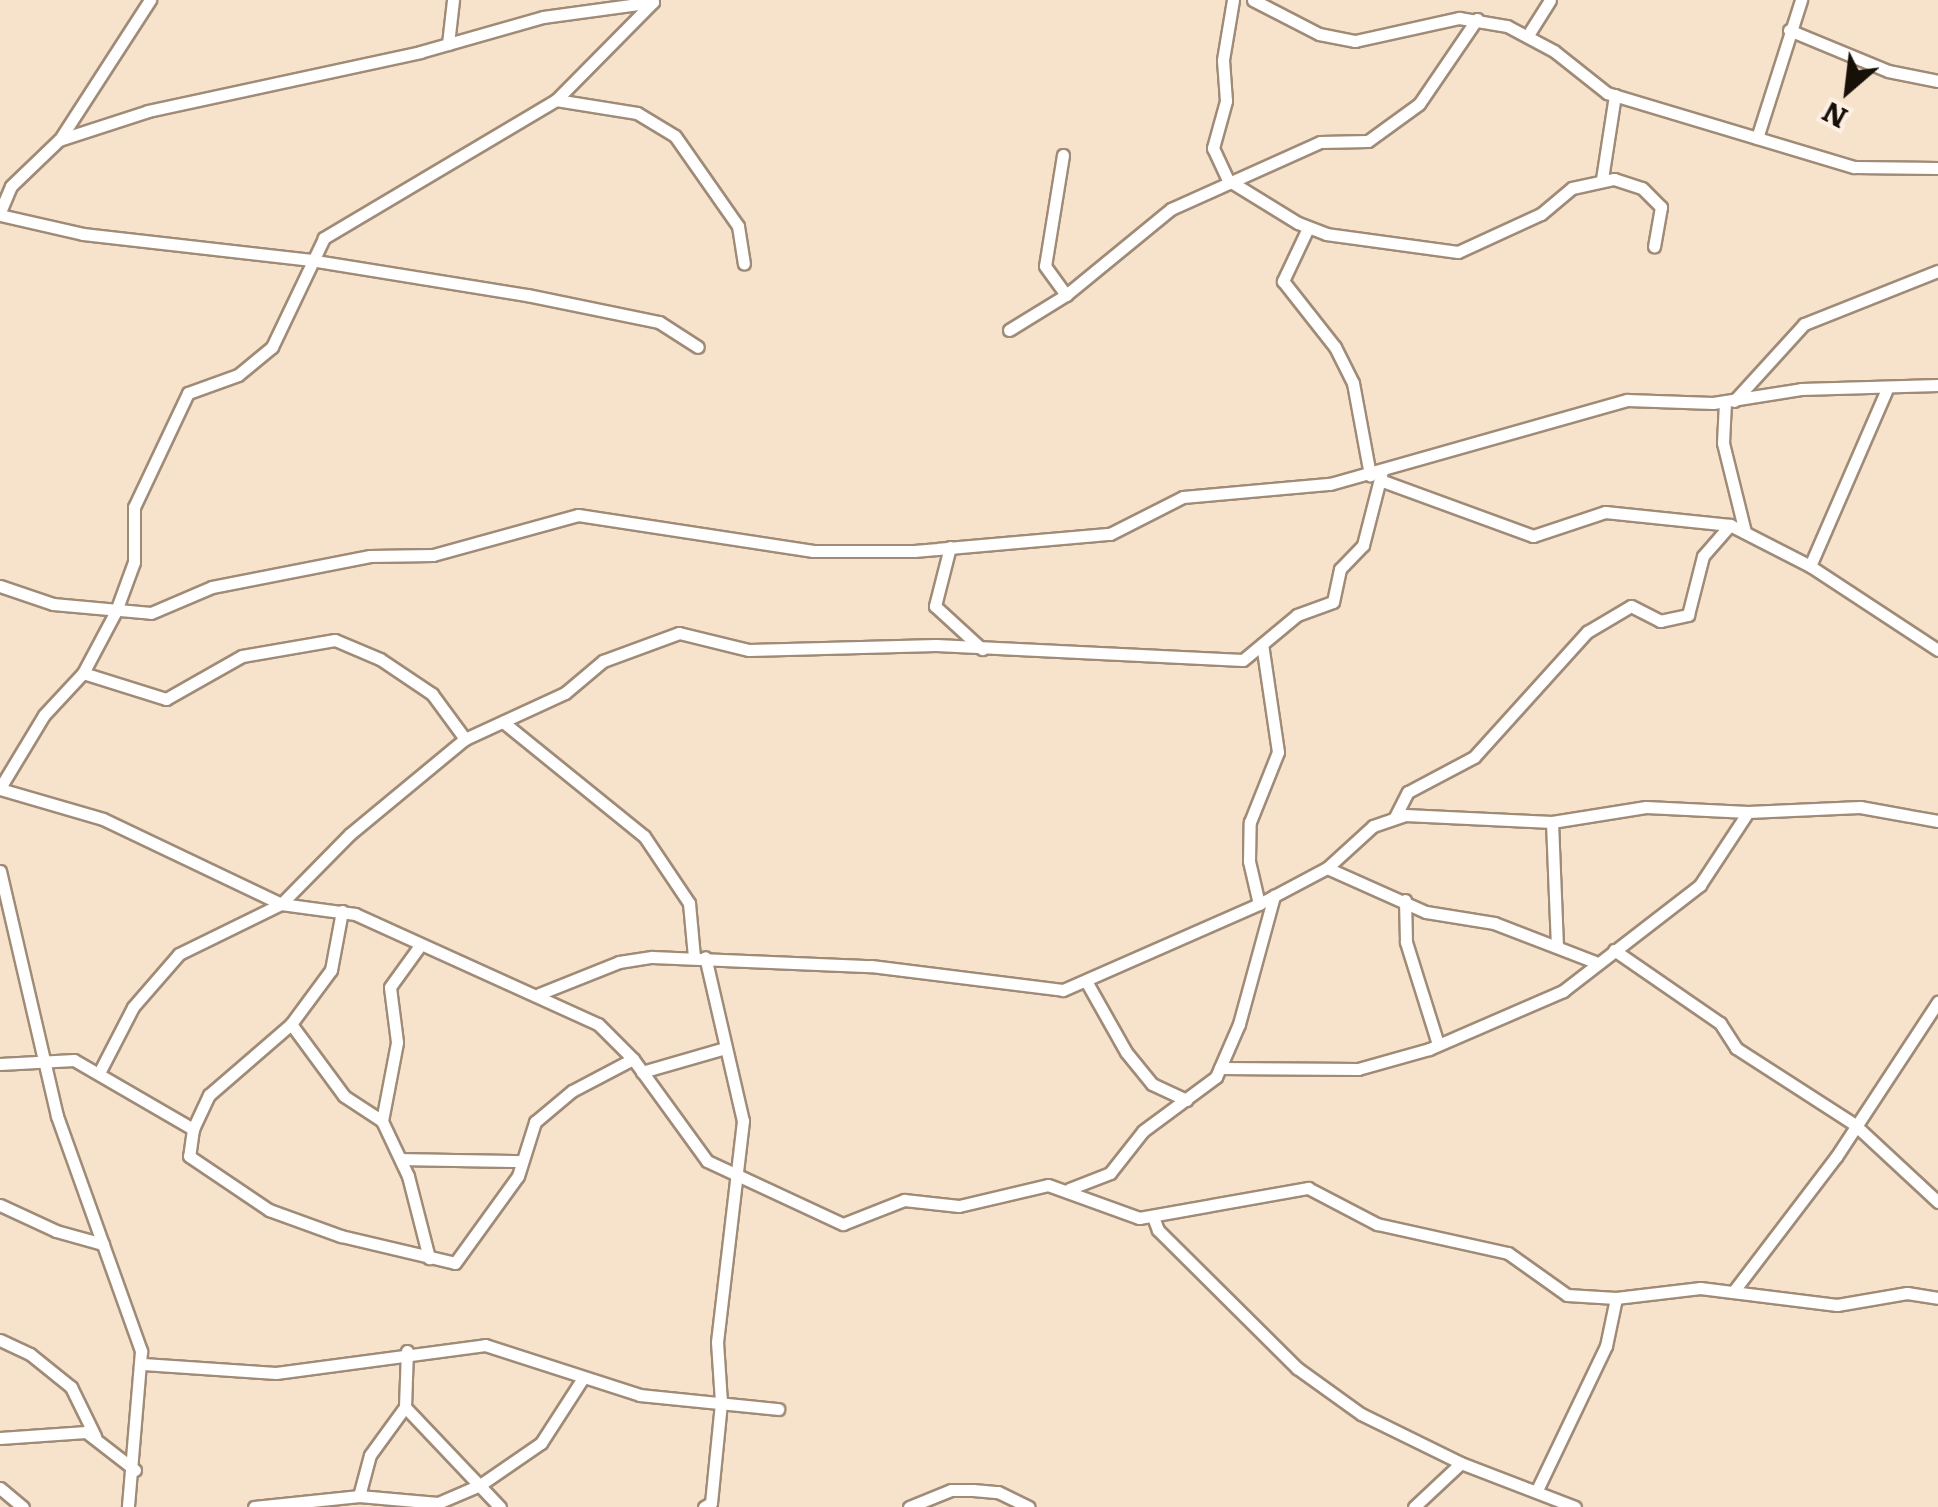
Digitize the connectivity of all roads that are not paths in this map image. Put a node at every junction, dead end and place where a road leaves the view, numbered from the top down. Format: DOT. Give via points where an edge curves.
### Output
graph roads {
  1 [pos="150,0"];
  2 [pos="453,0"];
  3 [pos="1234,0"];
  4 [pos="1252,0"];
  5 [pos="1550,0"];
  6 [pos="1801,0"];
  7 [pos="657,1"];
  8 [pos="1477,19"];
  9 [pos="1789,30"];
  10 [pos="1528,35"];
  11 [pos="448,44"];
  12 [pos="1938,81"];
  13 [pos="1615,95"];
  14 [pos="556,100"];
  15 [pos="1757,138"];
  16 [pos="59,140"];
  17 [pos="1063,156"];
  18 [pos="1938,168"];
  19 [pos="1602,179"];
  20 [pos="1228,180"];
  21 [pos="6,190"];
  22 [pos="0,214"];
  23 [pos="1308,228"];
  24 [pos="1654,246"];
  25 [pos="310,260"];
  26 [pos="744,264"];
  27 [pos="1938,271"];
  28 [pos="1066,295"];
  29 [pos="1009,330"];
  30 [pos="698,348"];
  31 [pos="1938,385"];
  32 [pos="1886,391"];
  33 [pos="1729,402"];
  34 [pos="1377,476"];
  35 [pos="1730,525"];
  36 [pos="1745,532"];
  37 [pos="950,547"];
  38 [pos="1810,566"];
  39 [pos="0,586"];
  40 [pos="116,611"];
  41 [pos="1262,644"];
  42 [pos="982,649"];
  43 [pos="1938,650"];
  44 [pos="83,673"];
  45 [pos="503,722"];
  46 [pos="466,739"];
  47 [pos="0,788"];
  48 [pos="1748,812"];
  49 [pos="1395,817"];
  50 [pos="1552,822"];
  51 [pos="1938,822"];
  52 [pos="1326,868"];
  53 [pos="0,871"];
  54 [pos="1274,896"];
  55 [pos="1405,900"];
  56 [pos="281,904"];
  57 [pos="1259,904"];
  58 [pos="342,911"];
  59 [pos="1557,946"];
  60 [pos="419,947"];
  61 [pos="1614,950"];
  62 [pos="699,957"];
  63 [pos="1595,962"];
  64 [pos="1086,981"];
  65 [pos="539,994"];
  66 [pos="1938,1002"];
  67 [pos="290,1024"];
  68 [pos="1438,1044"];
  69 [pos="725,1048"];
  70 [pos="43,1057"];
  71 [pos="632,1058"];
  72 [pos="0,1064"];
  73 [pos="1220,1068"];
  74 [pos="642,1072"];
  75 [pos="99,1073"];
  76 [pos="1186,1100"];
  77 [pos="382,1121"];
  78 [pos="1854,1124"];
  79 [pos="193,1130"];
  80 [pos="402,1160"];
  81 [pos="522,1162"];
  82 [pos="735,1178"];
  83 [pos="1069,1189"];
  84 [pos="1938,1202"];
  85 [pos="0,1204"];
  86 [pos="1153,1217"];
  87 [pos="104,1244"];
  88 [pos="429,1258"];
  89 [pos="1734,1292"];
  90 [pos="1616,1298"];
  91 [pos="1938,1298"];
  92 [pos="0,1340"];
  93 [pos="407,1351"];
  94 [pos="143,1364"];
  95 [pos="583,1378"];
  96 [pos="721,1402"];
  97 [pos="405,1407"];
  98 [pos="778,1409"];
  99 [pos="95,1436"];
  100 [pos="0,1438"];
  101 [pos="1461,1463"];
  102 [pos="134,1470"];
  103 [pos="480,1484"];
  104 [pos="0,1488"];
  105 [pos="1537,1490"];
  106 [pos="358,1496"];
  107 [pos="934,1501"];
  108 [pos="337,1503"];
  109 [pos="710,1506"];
  110 [pos="23,1507"];
  111 [pos="128,1507"];
  112 [pos="254,1507"];
  113 [pos="500,1507"];
  114 [pos="908,1507"];
  115 [pos="1029,1507"];
  116 [pos="1414,1507"];
  117 [pos="1575,1507"];
  1 -- 16 [label="street"];
  2 -- 11 [label="street"];
  3 -- 20 [label="street" via="1223,60 1226,101 1213,139"];
  4 -- 8 [label="street" via="1319,34 1355,42"];
  5 -- 10 [label="street"];
  6 -- 9 [label="street"];
  7 -- 11 [label="street" via="543,17"];
  7 -- 14 [label="street"];
  8 -- 10 [label="street"];
  8 -- 20 [label="street" via="1419,104 1368,141 1320,142"];
  9 -- 12 [label="street" via="1888,71"];
  9 -- 15 [label="street"];
  10 -- 13 [label="street"];
  11 -- 16 [label="street" via="148,111"];
  13 -- 15 [label="street"];
  13 -- 19 [label="street"];
  14 -- 25 [label="street" via="324,238"];
  14 -- 26 [label="street" via="637,113 675,136 738,226"];
  15 -- 18 [label="street" via="1876,172"];
  16 -- 21 [label="street"];
  17 -- 28 [label="street" via="1046,266"];
  19 -- 23 [label="street" via="1572,188 1541,214 1458,252"];
  19 -- 24 [label="street" via="1628,181 1661,207"];
  20 -- 23 [label="street"];
  20 -- 28 [label="street" via="1171,209"];
  21 -- 22 [label="street"];
  22 -- 25 [label="street" via="82,234"];
  23 -- 34 [label="street" via="1283,280 1353,383"];
  25 -- 30 [label="street" via="648,319"];
  25 -- 40 [label="street" via="272,348 238,375 196,386 183,400 134,507 134,562"];
  27 -- 33 [label="street" via="1804,324"];
  28 -- 29 [label="street"];
  31 -- 32 [label="street"];
  32 -- 33 [label="street" via="1800,389"];
  32 -- 38 [label="street"];
  33 -- 34 [label="street" via="1628,400"];
  33 -- 36 [label="street" via="1722,443"];
  34 -- 35 [label="street" via="1532,536 1606,512"];
  34 -- 37 [label="street" via="1184,497 1110,534"];
  34 -- 41 [label="street" via="1363,546 1340,569 1332,602 1297,615"];
  35 -- 36 [label="street"];
  35 -- 49 [label="street" via="1703,556 1688,615 1660,622 1631,606 1587,632 1474,757 1408,792"];
  36 -- 38 [label="street"];
  37 -- 40 [label="street" via="772,549 663,524 578,515 433,556 370,556 212,587 151,613"];
  37 -- 42 [label="street" via="935,606"];
  38 -- 43 [label="street"];
  39 -- 40 [label="street" via="54,604"];
  40 -- 44 [label="street"];
  41 -- 42 [label="street" via="1237,662"];
  41 -- 57 [label="street" via="1278,738 1247,843"];
  42 -- 45 [label="street" via="749,650 666,634 603,661 565,693"];
  44 -- 46 [label="street" via="166,699 242,656 335,640 380,658 432,694"];
  44 -- 47 [label="street" via="44,715"];
  45 -- 46 [label="street"];
  45 -- 62 [label="street" via="644,836 689,903"];
  46 -- 56 [label="street" via="350,834"];
  47 -- 56 [label="street" via="104,819"];
  48 -- 50 [label="street" via="1646,807"];
  48 -- 51 [label="street" via="1860,807"];
  48 -- 61 [label="street" via="1700,885"];
  49 -- 50 [label="street"];
  49 -- 52 [label="street" via="1373,826"];
  50 -- 59 [label="street"];
  52 -- 54 [label="street"];
  52 -- 55 [label="street"];
  53 -- 70 [label="street"];
  54 -- 57 [label="street"];
  54 -- 73 [label="street"];
  55 -- 59 [label="street" via="1426,912 1494,922"];
  55 -- 68 [label="street" via="1406,942"];
  56 -- 58 [label="street"];
  56 -- 75 [label="street" via="180,954 133,1008"];
  57 -- 64 [label="street"];
  58 -- 60 [label="street"];
  58 -- 67 [label="street" via="336,960"];
  59 -- 63 [label="street"];
  60 -- 65 [label="street"];
  60 -- 77 [label="street" via="390,987 397,1042"];
  61 -- 63 [label="street"];
  61 -- 78 [label="street" via="1720,1023 1736,1048"];
  62 -- 64 [label="street" via="872,966 1051,992"];
  62 -- 65 [label="street" via="619,962"];
  62 -- 69 [label="street"];
  63 -- 68 [label="street" via="1563,990"];
  64 -- 76 [label="street" via="1152,1084"];
  65 -- 71 [label="street" via="598,1024"];
  66 -- 78 [label="street"];
  67 -- 77 [label="street" via="344,1096"];
  67 -- 79 [label="street" via="216,1087"];
  68 -- 73 [label="street" via="1358,1069"];
  69 -- 74 [label="street"];
  69 -- 82 [label="street" via="743,1110"];
  70 -- 72 [label="street"];
  70 -- 75 [label="street" via="74,1060"];
  70 -- 87 [label="street"];
  71 -- 74 [label="street"];
  71 -- 81 [label="street" via="535,1122"];
  73 -- 76 [label="street"];
  74 -- 82 [label="street" via="692,1144"];
  75 -- 79 [label="street"];
  76 -- 83 [label="street" via="1130,1142 1110,1174"];
  77 -- 80 [label="street"];
  78 -- 84 [label="street"];
  78 -- 89 [label="street"];
  79 -- 88 [label="street" via="189,1156 269,1210"];
  80 -- 81 [label="street"];
  80 -- 88 [label="street"];
  81 -- 88 [label="street" via="463,1257 456,1263"];
  82 -- 83 [label="street" via="849,1224 904,1200 959,1206 1048,1184"];
  82 -- 96 [label="street" via="717,1342"];
  83 -- 86 [label="street" via="1106,1209"];
  85 -- 87 [label="street" via="56,1231"];
  86 -- 90 [label="street" via="1308,1188 1377,1224 1508,1254 1567,1294"];
  86 -- 101 [label="street" via="1158,1230 1298,1368 1361,1414"];
  87 -- 94 [label="street"];
  89 -- 90 [label="street" via="1680,1288"];
  89 -- 91 [label="street" via="1837,1305 1907,1294"];
  90 -- 105 [label="street" via="1600,1358"];
  92 -- 99 [label="street" via="71,1387"];
  93 -- 94 [label="street" via="276,1373"];
  93 -- 95 [label="street" via="506,1348"];
  93 -- 97 [label="street"];
  94 -- 102 [label="street"];
  95 -- 96 [label="street" via="640,1395"];
  95 -- 103 [label="street" via="541,1444"];
  96 -- 98 [label="street"];
  96 -- 109 [label="street"];
  97 -- 103 [label="street"];
  97 -- 106 [label="street" via="370,1455"];
  99 -- 100 [label="street"];
  99 -- 102 [label="street"];
  101 -- 105 [label="street"];
  101 -- 116 [label="street"];
  102 -- 111 [label="street"];
  103 -- 106 [label="street" via="438,1503"];
  103 -- 113 [label="street"];
  104 -- 110 [label="street"];
  105 -- 117 [label="street"];
  106 -- 108 [label="street"];
  107 -- 114 [label="street"];
  107 -- 115 [label="street" via="998,1492"];
  108 -- 112 [label="street"];
}
